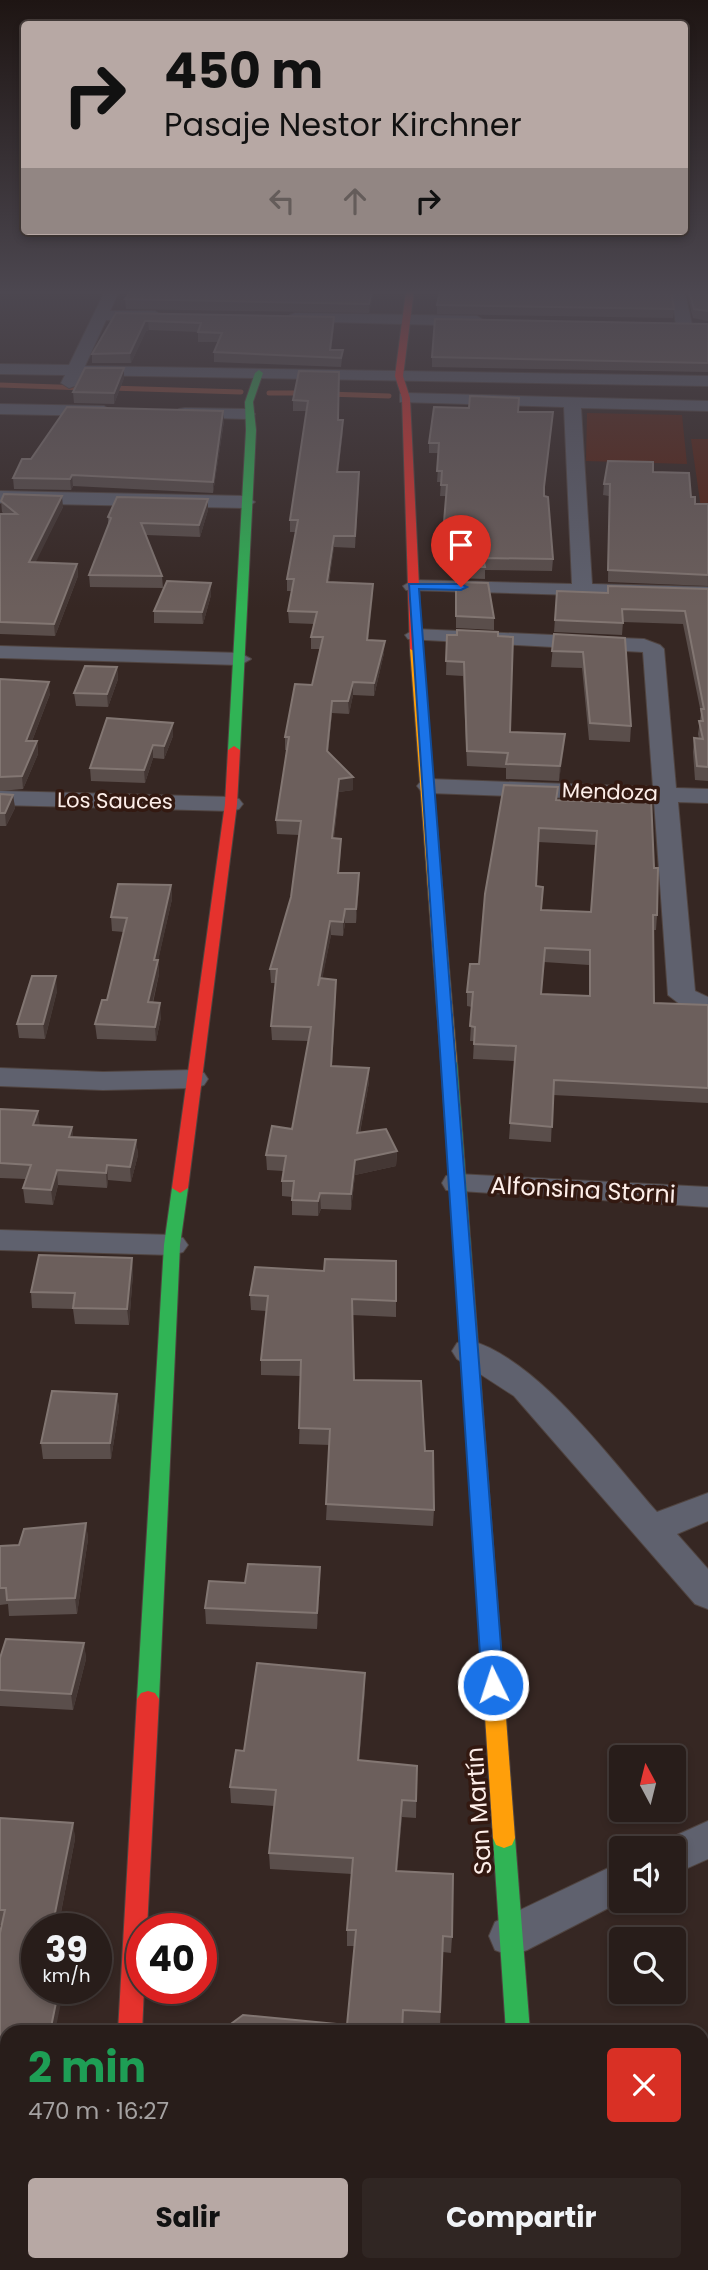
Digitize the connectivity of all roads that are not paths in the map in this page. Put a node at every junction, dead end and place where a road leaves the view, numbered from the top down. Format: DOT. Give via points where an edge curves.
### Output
graph roads {
  1 [pos="251,397"];
  2 [pos="403,397"];
  3 [pos="519,397"];
  4 [pos="572,401"];
  5 [pos="708,406"];
  6 [pos="0,409"];
  7 [pos="124,412"];
  8 [pos="165,412"];
  9 [pos="247,414"];
  10 [pos="0,497"];
  11 [pos="246,502"];
  12 [pos="413,586"];
  13 [pos="582,590"];
  14 [pos="708,593"];
  15 [pos="415,635"];
  16 [pos="0,652"];
  17 [pos="240,659"];
  18 [pos="429,786"];
  19 [pos="667,794"];
  20 [pos="708,796"];
  21 [pos="0,798"];
  22 [pos="231,804"];
  23 [pos="708,1005"];
  24 [pos="0,1077"];
  25 [pos="194,1079"];
  26 [pos="457,1183"];
  27 [pos="708,1197"];
  28 [pos="0,1240"];
  29 [pos="172,1245"];
  30 [pos="469,1351"];
  31 [pos="708,1506"];
  32 [pos="652,1529"];
  33 [pos="708,1594"];
  34 [pos="708,1839"];
  35 [pos="686,1850"];
  36 [pos="609,1887"];
  37 [pos="511,1936"];
  38 [pos="130,2025"];
  39 [pos="518,2025"];
  1 -- 9 [label="street"];
  2 -- 12 [label="street, San Martín"];
  3 -- 4 [label="street"];
  4 -- 5 [label="street"];
  4 -- 13 [label="street"];
  6 -- 7 [label="street"];
  8 -- 9 [label="street"];
  9 -- 11 [label="street" via="251,430"];
  10 -- 11 [label="street"];
  11 -- 17 [label="street"];
  12 -- 13 [label="street"];
  12 -- 15 [label="street, San Martín"];
  13 -- 14 [label="street"];
  15 -- 18 [label="street, San Martín"];
  15 -- 19 [label="street" via="653,649"];
  16 -- 17 [label="street"];
  17 -- 22 [label="street"];
  18 -- 19 [label="street, Mendoza"];
  18 -- 26 [label="street, San Martín"];
  19 -- 20 [label="street, Mendoza"];
  19 -- 23 [label="street" via="682,995"];
  21 -- 22 [label="street, Los Sauces"];
  22 -- 25 [label="street"];
  24 -- 25 [label="street"];
  25 -- 29 [label="street"];
  26 -- 27 [label="street, Alfonsina Storni"];
  26 -- 30 [label="street, San Martín"];
  28 -- 29 [label="street"];
  29 -- 38 [label="street"];
  30 -- 32 [label="street" via="526,1388"];
  30 -- 37 [label="street, San Martín"];
  31 -- 32 [label="street"];
  32 -- 33 [label="street"];
  34 -- 35 [label="street"];
  36 -- 37 [label="street"];
  37 -- 39 [label="street, San Martín"];
}
